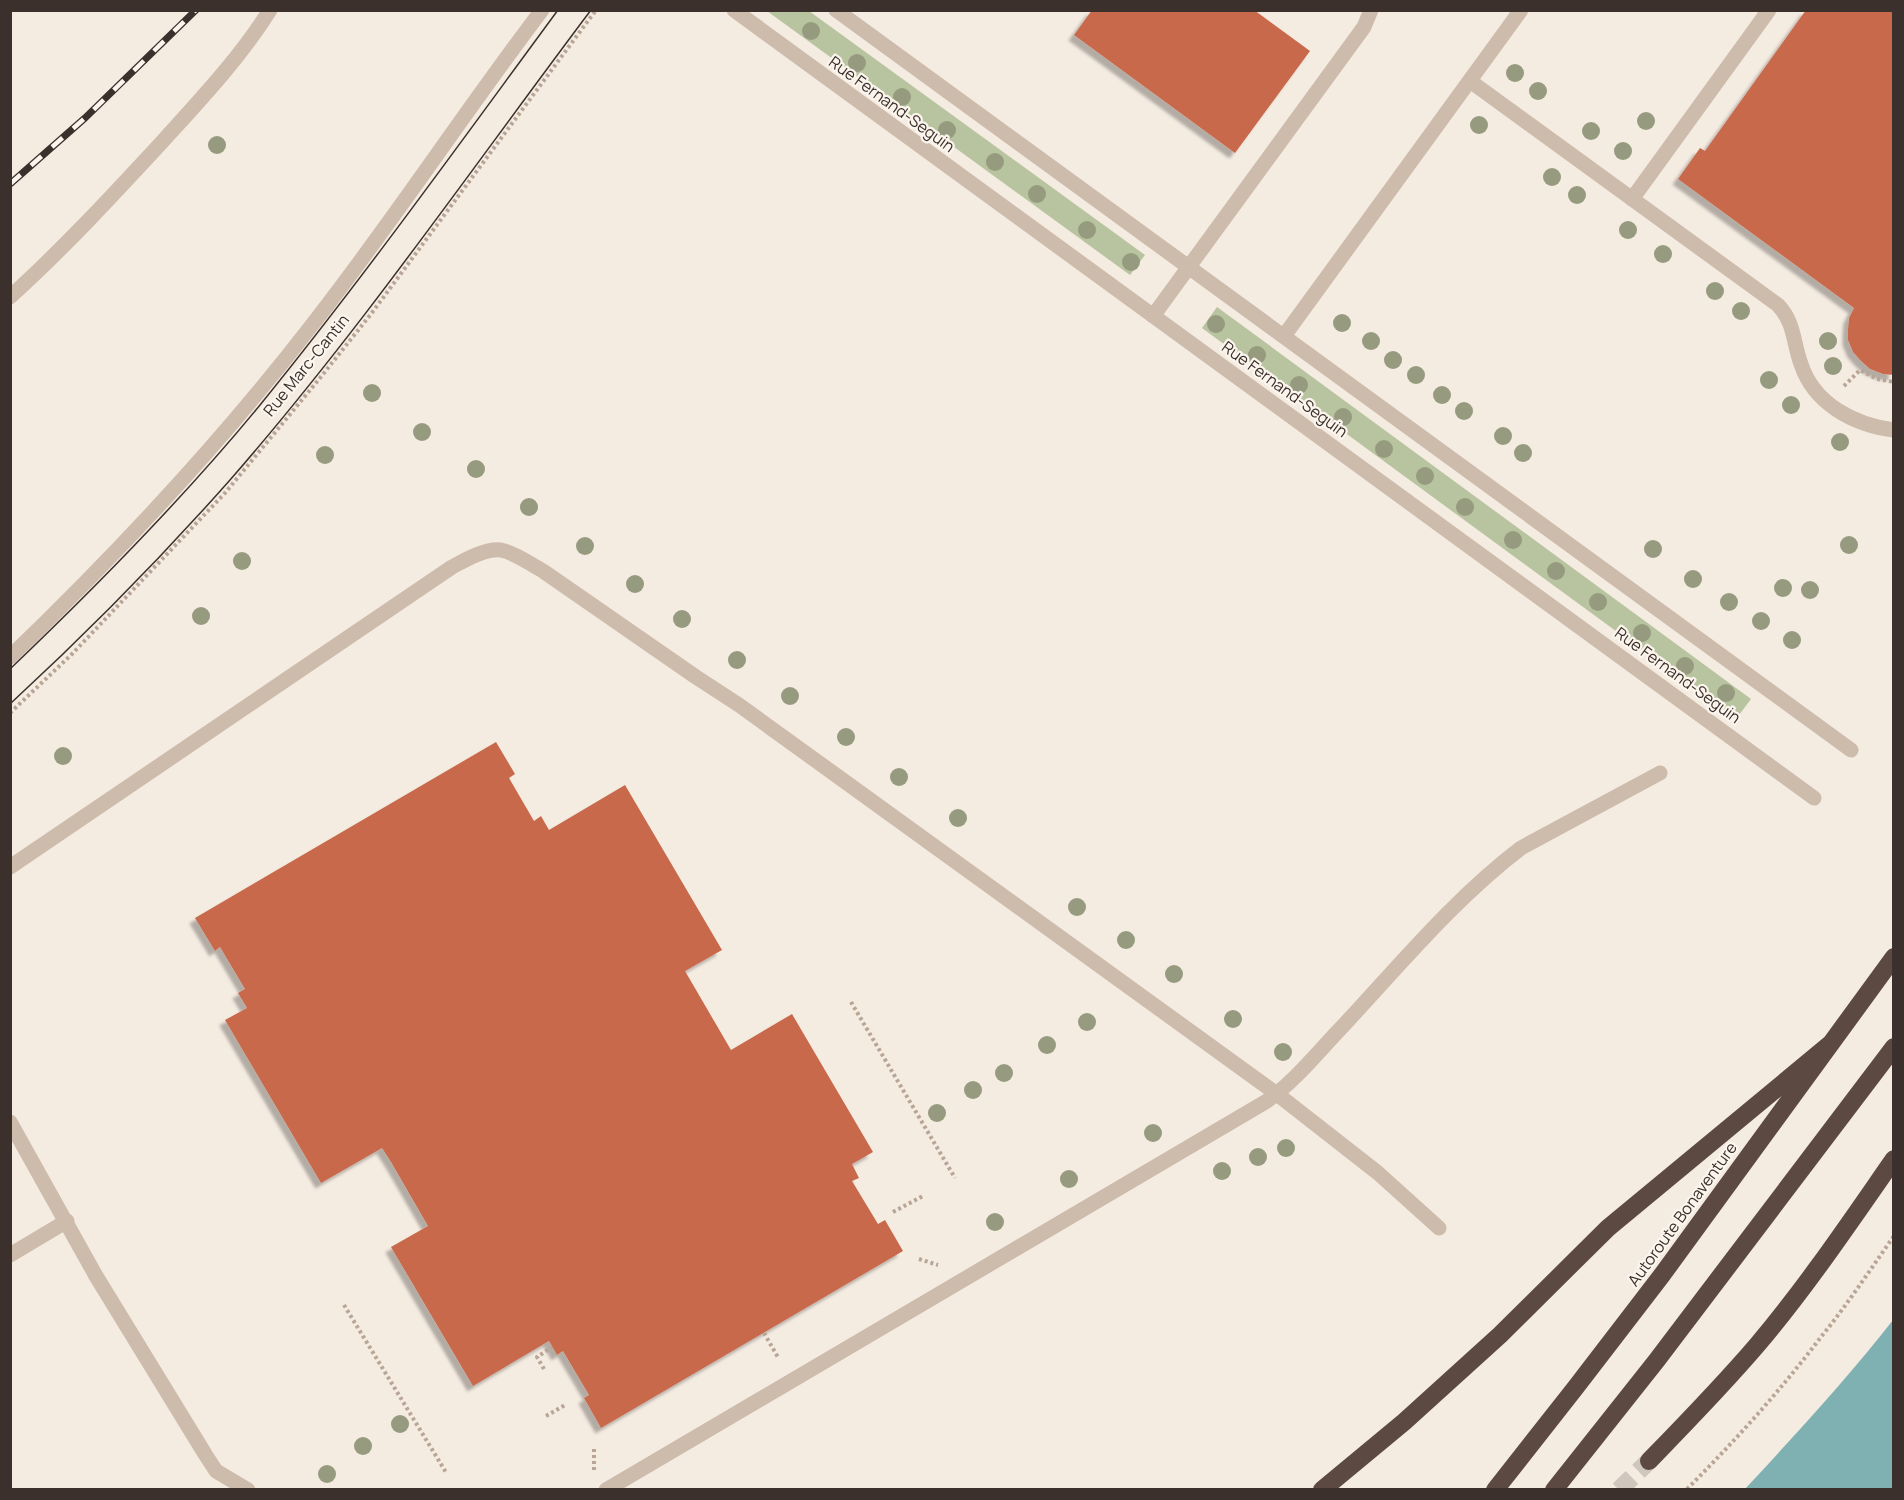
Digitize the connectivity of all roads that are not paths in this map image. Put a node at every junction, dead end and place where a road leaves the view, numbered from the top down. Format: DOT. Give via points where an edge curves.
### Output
graph roads {
  1 [pos="270,10"];
  2 [pos="542,10"];
  3 [pos="734,10"];
  4 [pos="836,10"];
  5 [pos="1371,10"];
  6 [pos="1521,10"];
  7 [pos="1769,10"];
  8 [pos="1470,81"];
  9 [pos="1632,199"];
  10 [pos="1189,267"];
  11 [pos="10,297"];
  12 [pos="1153,316"];
  13 [pos="1284,336"];
  14 [pos="1893,430"];
  15 [pos="10,657"];
  16 [pos="1851,750"];
  17 [pos="1660,773"];
  18 [pos="1814,798"];
  19 [pos="10,867"];
  20 [pos="1893,957"];
  21 [pos="1829,1045"];
  22 [pos="1893,1047"];
  23 [pos="1277,1094"];
  24 [pos="10,1122"];
  25 [pos="1893,1159"];
  26 [pos="67,1221"];
  27 [pos="1439,1228"];
  28 [pos="10,1255"];
  29 [pos="1649,1461"];
  30 [pos="248,1490"];
  31 [pos="606,1490"];
  32 [pos="1322,1490"];
  33 [pos="1495,1490"];
  34 [pos="1554,1490"];
  1 -- 11 [label="street" via="225,72 123,184"];
  2 -- 15 [label="street, Rue Marc-Cantin" via="331,300 242,412 138,528"];
  3 -- 12 [label="street, Rue Fernand-Seguin"];
  4 -- 10 [label="street"];
  5 -- 10 [label="street" via="1364,27"];
  6 -- 8 [label="street"];
  7 -- 9 [label="street"];
  8 -- 9 [label="street"];
  8 -- 13 [label="street"];
  9 -- 14 [label="street" via="1778,305 1790,321 1807,378 1830,405 1859,422"];
  10 -- 12 [label="street"];
  10 -- 13 [label="street"];
  12 -- 18 [label="street, Rue Fernand-Seguin"];
  13 -- 16 [label="street"];
  17 -- 23 [label="street" via="1521,848 1502,863"];
  19 -- 23 [label="street" via="452,567 475,555 500,550 543,571 740,705"];
  20 -- 21 [label="highway, Autoroute Bonaventure"];
  21 -- 32 [label="highway" via="1608,1228 1500,1335"];
  21 -- 33 [label="highway, Autoroute Bonaventure" via="1662,1275"];
  22 -- 34 [label="highway"];
  23 -- 27 [label="street" via="1378,1173"];
  23 -- 31 [label="street"];
  24 -- 26 [label="street"];
  25 -- 29 [label="highway" via="1819,1266 1758,1344"];
  26 -- 28 [label="street"];
  26 -- 30 [label="street" via="216,1471"];
}
